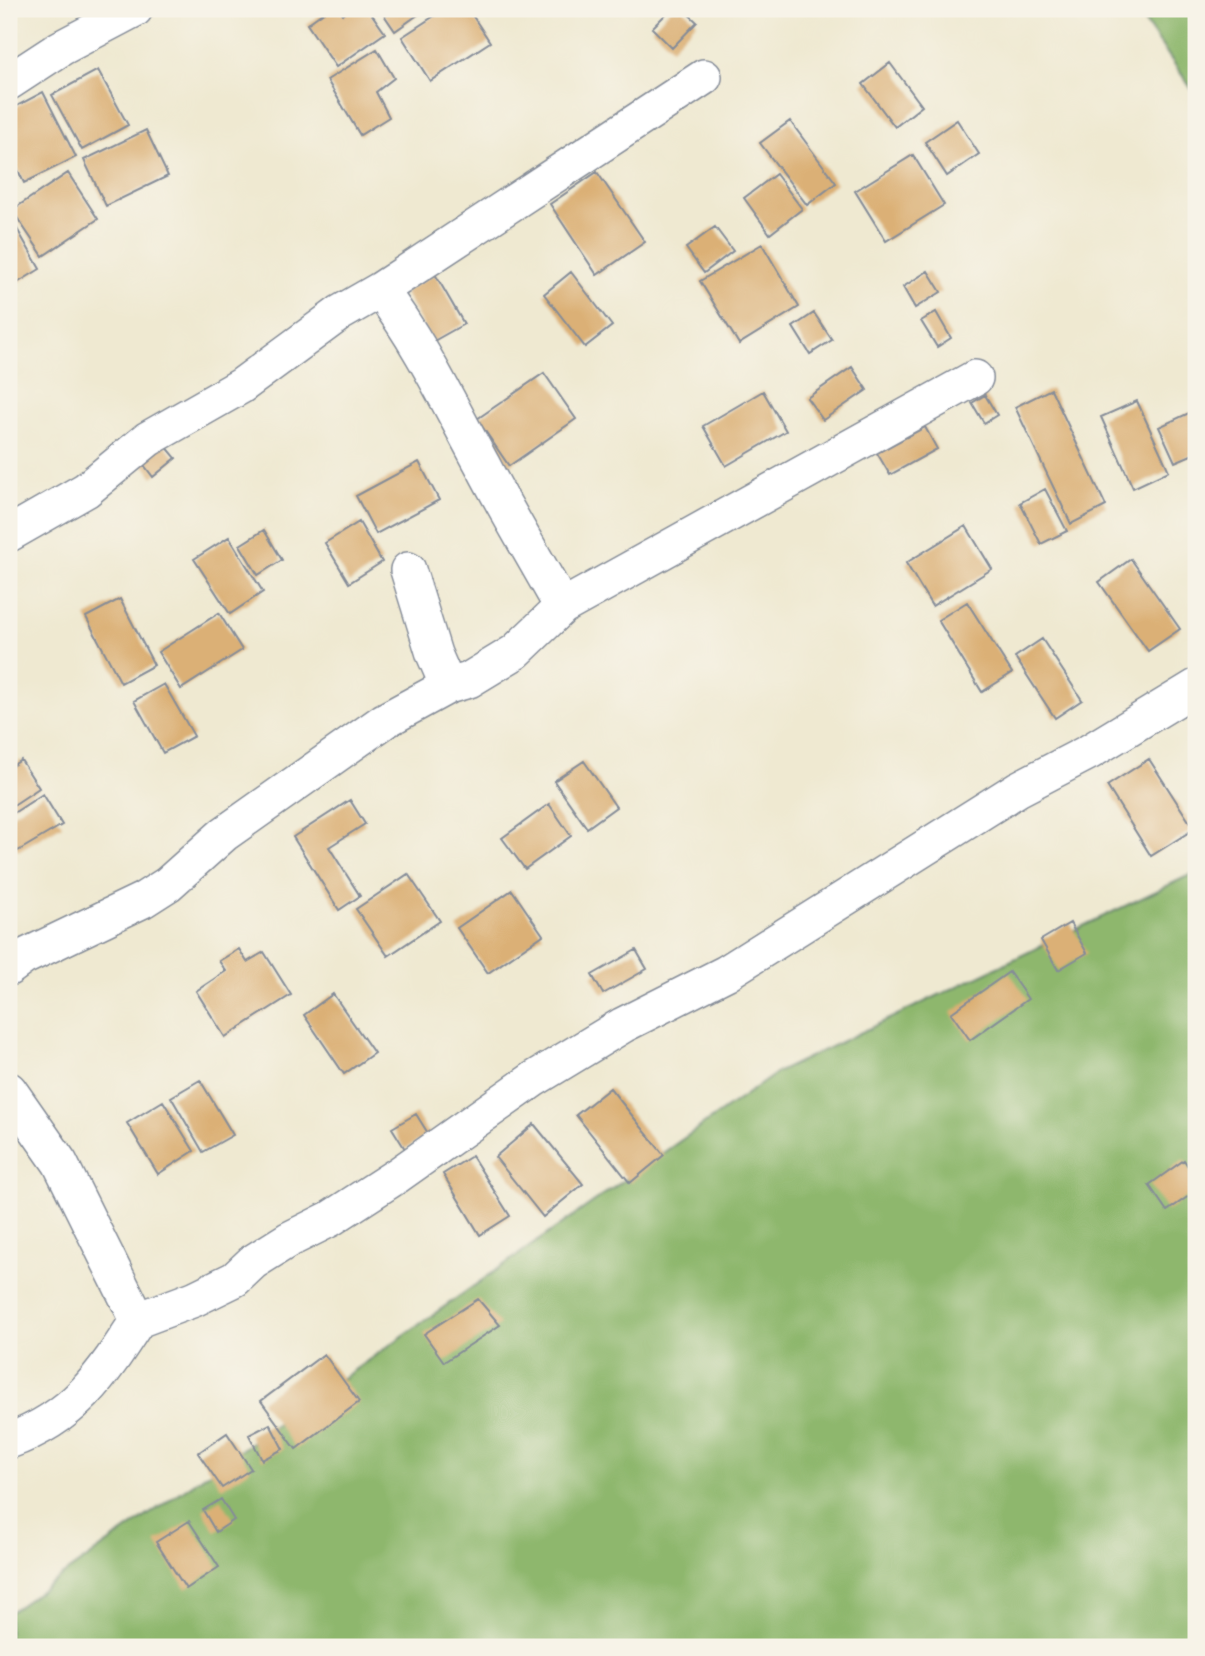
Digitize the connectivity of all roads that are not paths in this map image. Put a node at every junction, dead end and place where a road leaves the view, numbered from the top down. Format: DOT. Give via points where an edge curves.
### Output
graph roads {
  1 [pos="135,9"];
  2 [pos="704,77"];
  3 [pos="9,82"];
  4 [pos="380,290"];
  5 [pos="975,378"];
  6 [pos="9,534"];
  7 [pos="408,570"];
  8 [pos="562,607"];
  9 [pos="447,686"];
  10 [pos="1196,687"];
  11 [pos="9,968"];
  12 [pos="9,1090"];
  13 [pos="138,1320"];
  14 [pos="9,1441"];
  1 -- 3 [label="street"];
  2 -- 4 [label="street"];
  4 -- 6 [label="street" via="340,313 241,386 148,439 86,490"];
  4 -- 8 [label="street" via="434,371"];
  5 -- 8 [label="street"];
  7 -- 9 [label="street"];
  8 -- 9 [label="street" via="516,652 469,680"];
  9 -- 11 [label="street" via="384,721 294,783 224,834 168,884"];
  10 -- 13 [label="street" via="1018,789 726,973 623,1025 534,1079 398,1175 253,1262 235,1279"];
  12 -- 13 [label="street" via="60,1163"];
  13 -- 14 [label="street" via="98,1380 59,1418"];
}
